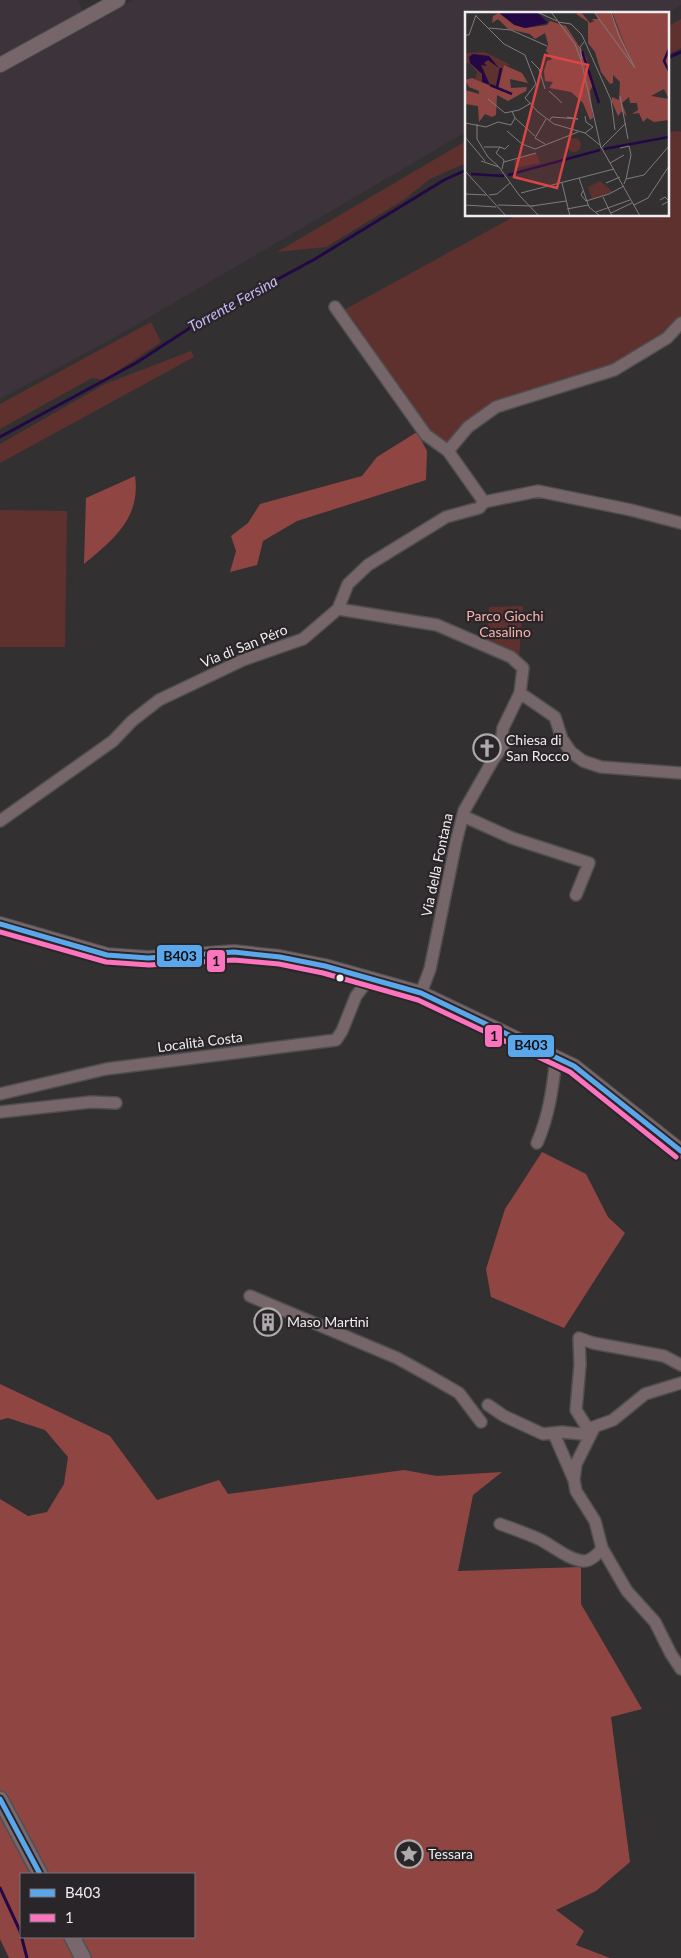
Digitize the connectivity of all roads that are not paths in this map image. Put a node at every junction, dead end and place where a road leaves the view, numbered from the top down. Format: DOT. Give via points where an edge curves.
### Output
graph roads {
  1 [pos="118,0"];
  2 [pos="0,65"];
  3 [pos="335,307"];
  4 [pos="681,323"];
  5 [pos="448,451"];
  6 [pos="484,502"];
  7 [pos="681,523"];
  8 [pos="338,609"];
  9 [pos="520,693"];
  10 [pos="681,773"];
  11 [pos="463,816"];
  12 [pos="0,821"];
  13 [pos="576,895"];
  14 [pos="0,924"];
  15 [pos="369,979"];
  16 [pos="421,993"];
  17 [pos="556,1057"];
  18 [pos="0,1094"];
  19 [pos="116,1103"];
  20 [pos="0,1112"];
  21 [pos="537,1144"];
  22 [pos="681,1151"];
  23 [pos="250,1296"];
  24 [pos="681,1365"];
  25 [pos="681,1383"];
  26 [pos="488,1405"];
  27 [pos="481,1422"];
  28 [pos="591,1429"];
  29 [pos="554,1434"];
  30 [pos="574,1480"];
  31 [pos="500,1524"];
  32 [pos="602,1548"];
  33 [pos="681,1669"];
  34 [pos="0,1799"];
  35 [pos="39,1873"];
  36 [pos="73,1938"];
  37 [pos="83,1958"];
  1 -- 2 [label="street"];
  3 -- 5 [label="street" via="426,436"];
  4 -- 5 [label="street" via="667,338 614,370 496,408 468,427"];
  5 -- 6 [label="street"];
  6 -- 7 [label="street" via="538,491"];
  6 -- 8 [label="street" via="479,508 446,517 368,564 348,584"];
  8 -- 9 [label="street, Via della Fontana" via="437,625 511,657 523,668"];
  8 -- 12 [label="street, Via di San Péro" via="303,639 243,660 159,700 113,741"];
  9 -- 10 [label="street" via="556,717 562,739 583,761 601,767"];
  9 -- 11 [label="street, Via della Fontana" via="503,728 506,742"];
  11 -- 13 [label="street" via="512,838 589,863"];
  11 -- 16 [label="street, Via della Fontana" via="430,969"];
  14 -- 15 [label="street" via="107,955 148,958 234,952 325,966"];
  15 -- 16 [label="street"];
  15 -- 18 [label="street, Località Costa" via="356,996 336,1040 106,1069"];
  16 -- 17 [label="street"];
  17 -- 21 [label="street" via="550,1104"];
  17 -- 22 [label="street" via="574,1066"];
  19 -- 20 [label="street" via="90,1102"];
  23 -- 27 [label="street" via="397,1358 460,1393"];
  24 -- 28 [label="street" via="664,1356 579,1338 576,1410"];
  25 -- 28 [label="street" via="645,1394 613,1420"];
  26 -- 29 [label="street" via="533,1430"];
  28 -- 29 [label="street" via="581,1434"];
  28 -- 30 [label="street" via="576,1464"];
  29 -- 30 [label="street"];
  30 -- 32 [label="street" via="576,1490 595,1521"];
  31 -- 32 [label="street" via="573,1558 589,1560"];
  32 -- 33 [label="street" via="626,1591 655,1622"];
  34 -- 35 [label="main road"];
  36 -- 37 [label="main road"];
}
